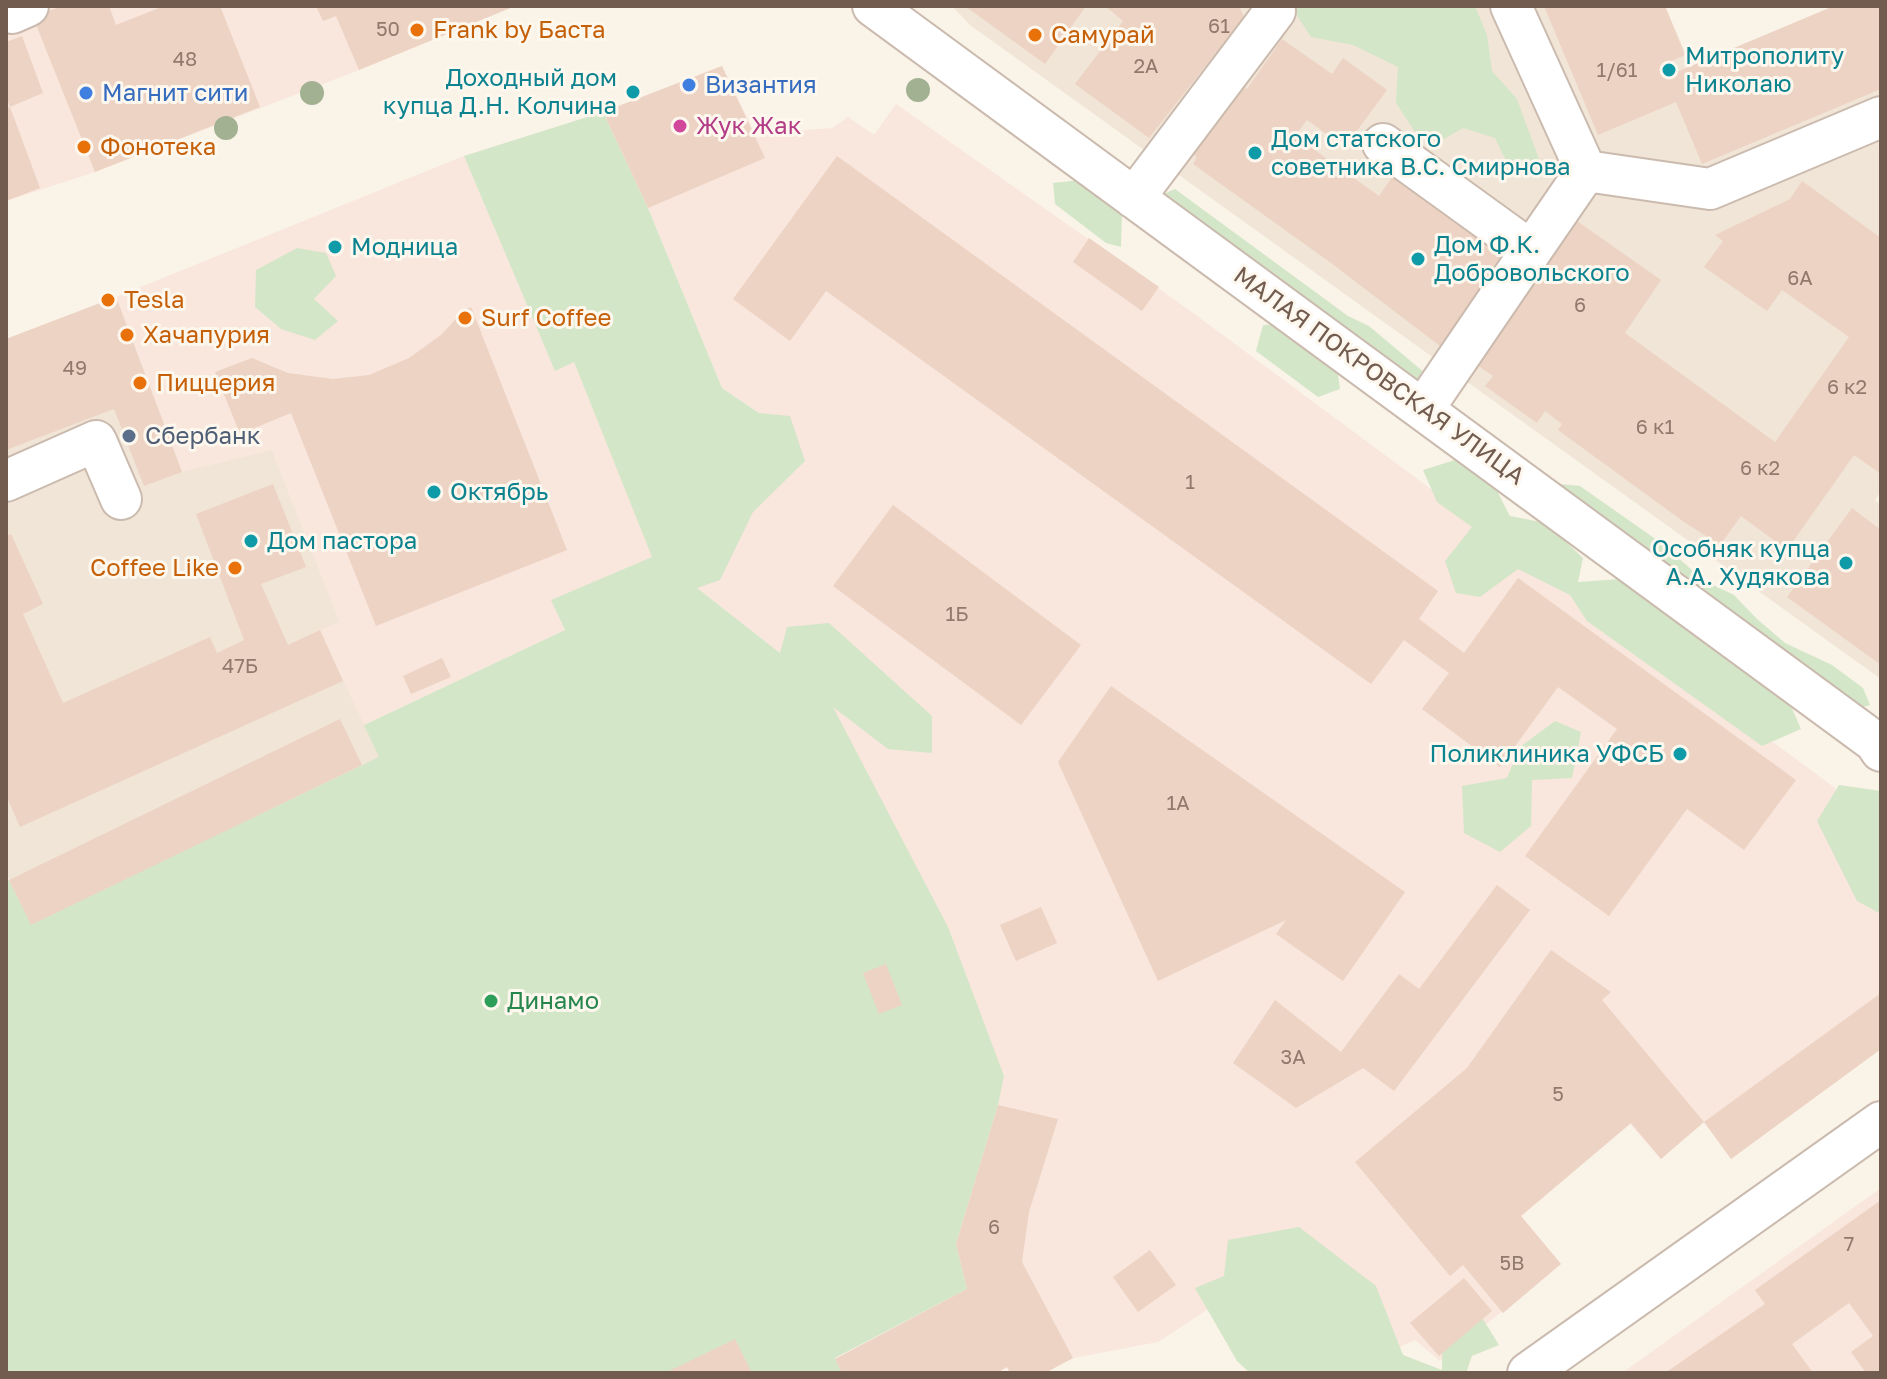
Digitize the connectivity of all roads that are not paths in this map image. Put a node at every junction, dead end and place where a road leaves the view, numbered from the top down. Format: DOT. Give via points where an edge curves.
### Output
graph roads {
  1 [pos="873,6"];
  2 [pos="1511,6"];
  3 [pos="1275,11"];
  4 [pos="1881,117"];
  5 [pos="1383,144"];
  6 [pos="1586,171"];
  7 [pos="1134,198"];
  8 [pos="1531,251"];
  9 [pos="1424,408"];
  10 [pos="6,481"];
  11 [pos="121,499"];
  12 [pos="1881,751"];
  13 [pos="1881,1122"];
  14 [pos="1528,1373"];
  1 -- 7 [label="lane, МАЛАЯ ПОКРОВСКАЯ УЛИЦА"];
  2 -- 6 [label="lane"];
  3 -- 7 [label="lane"];
  4 -- 6 [label="lane" via="1710,189"];
  5 -- 8 [label="lane"];
  6 -- 8 [label="lane"];
  7 -- 9 [label="lane, МАЛАЯ ПОКРОВСКАЯ УЛИЦА"];
  8 -- 9 [label="lane"];
  9 -- 12 [label="lane, МАЛАЯ ПОКРОВСКАЯ УЛИЦА"];
  10 -- 11 [label="lane" via="96,441"];
  13 -- 14 [label="lane"];
}
